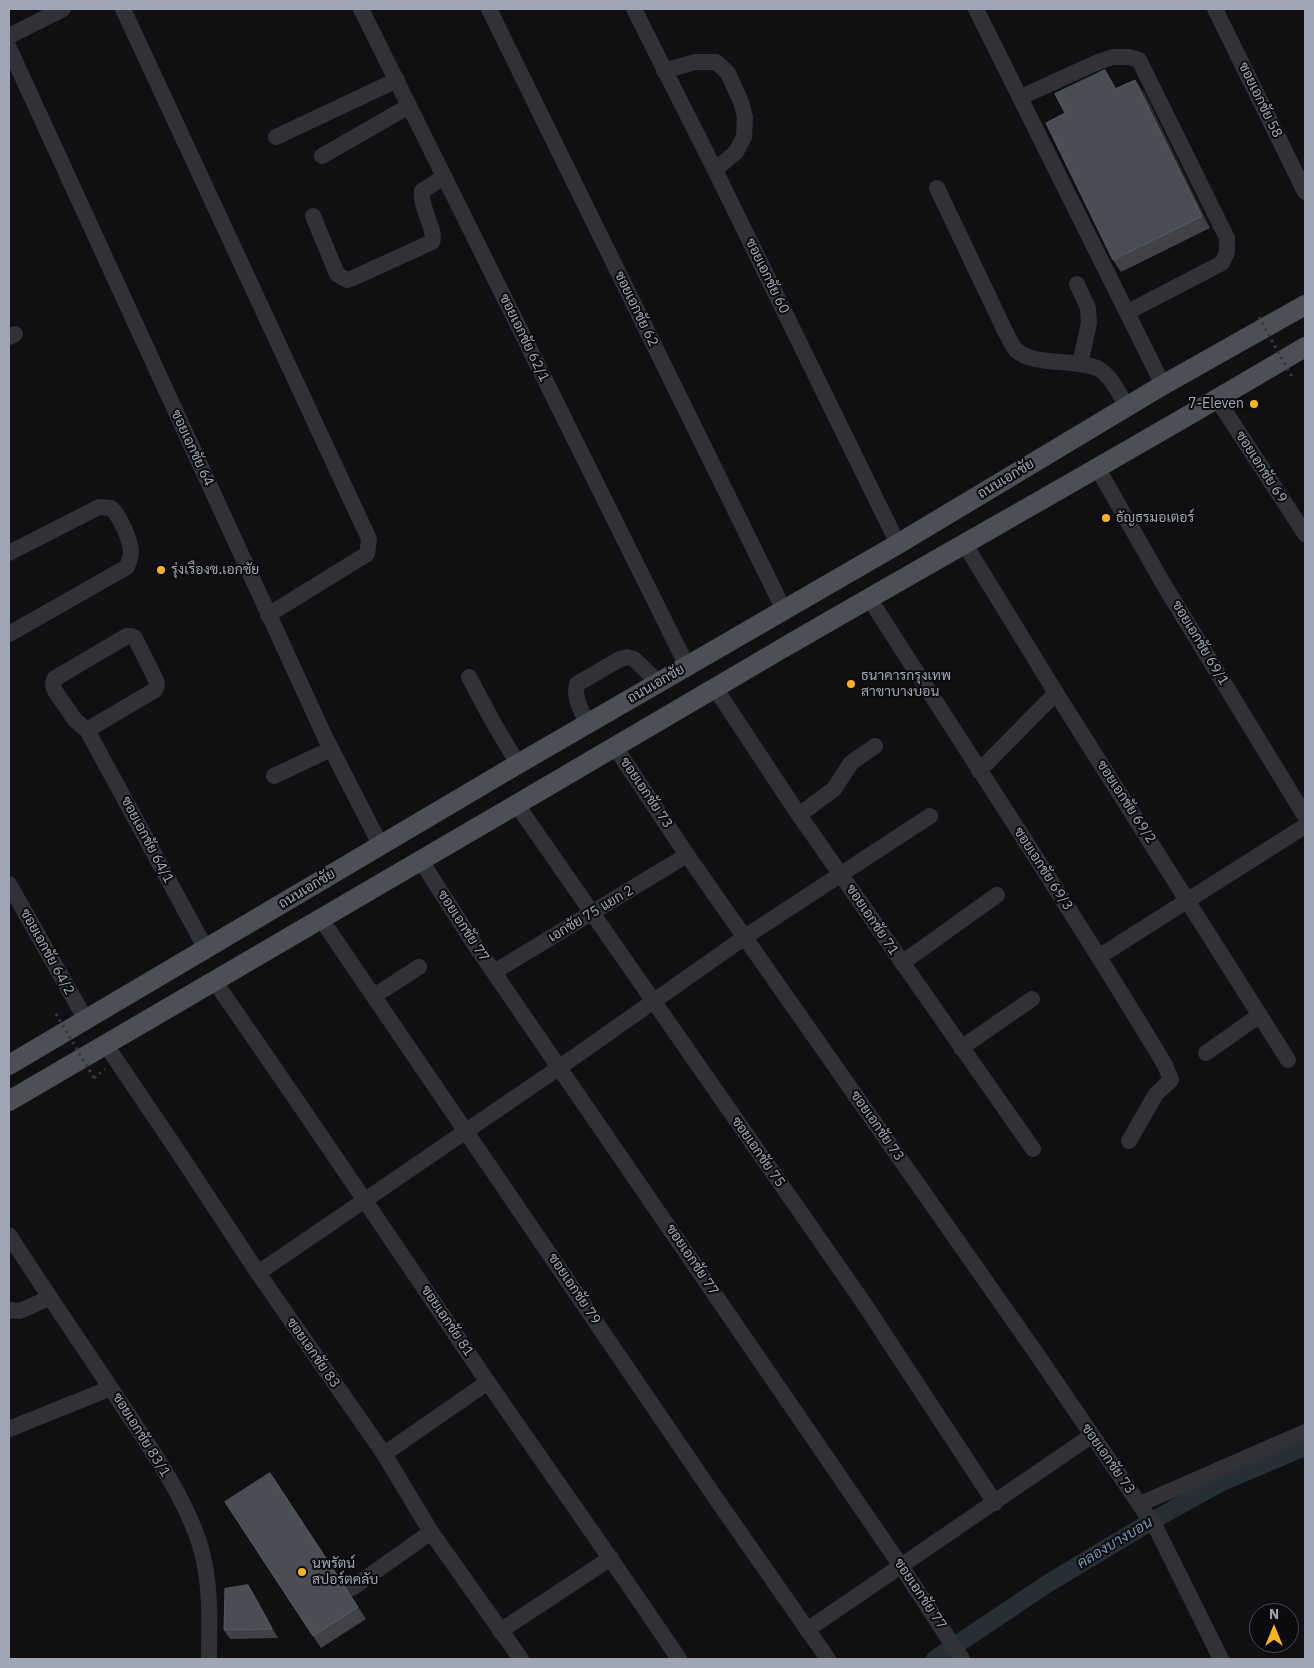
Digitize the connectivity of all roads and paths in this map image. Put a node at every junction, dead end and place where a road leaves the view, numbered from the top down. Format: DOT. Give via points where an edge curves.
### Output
graph roads {
  1 [pos="63,9"];
  2 [pos="123,9"];
  3 [pos="362,9"];
  4 [pos="489,9"];
  5 [pos="634,9"];
  6 [pos="976,9"];
  7 [pos="1214,9"];
  8 [pos="9,36"];
  9 [pos="9,48"];
  10 [pos="664,71"];
  11 [pos="397,80"];
  12 [pos="1021,97"];
  13 [pos="409,106"];
  14 [pos="276,137"];
  15 [pos="322,156"];
  16 [pos="715,170"];
  17 [pos="444,177"];
  18 [pos="937,188"];
  19 [pos="1305,192"];
  20 [pos="313,216"];
  21 [pos="1077,284"];
  22 [pos="1305,305"];
  23 [pos="1128,312"];
  24 [pos="1259,317"];
  25 [pos="1305,347"];
  26 [pos="1080,364"];
  27 [pos="1292,377"];
  28 [pos="1163,384"];
  29 [pos="1217,399"];
  30 [pos="1127,407"];
  31 [pos="1098,469"];
  32 [pos="1305,534"];
  33 [pos="964,543"];
  34 [pos="898,544"];
  35 [pos="9,553"];
  36 [pos="870,598"];
  37 [pos="784,610"];
  38 [pos="268,615"];
  39 [pos="9,634"];
  40 [pos="687,666"];
  41 [pos="469,677"];
  42 [pos="658,683"];
  43 [pos="715,688"];
  44 [pos="1056,693"];
  45 [pos="587,724"];
  46 [pos="87,730"];
  47 [pos="875,746"];
  48 [pos="615,747"];
  49 [pos="331,749"];
  50 [pos="518,764"];
  51 [pos="979,771"];
  52 [pos="274,776"];
  53 [pos="517,805"];
  54 [pos="444,808"];
  55 [pos="799,815"];
  56 [pos="930,816"];
  57 [pos="1305,816"];
  58 [pos="1305,826"];
  59 [pos="461,837"];
  60 [pos="381,846"];
  61 [pos="687,855"];
  62 [pos="421,861"];
  63 [pos="842,875"];
  64 [pos="9,884"];
  65 [pos="996,895"];
  66 [pos="1188,899"];
  67 [pos="593,913"];
  68 [pos="321,919"];
  69 [pos="744,937"];
  70 [pos="206,949"];
  71 [pos="1100,956"];
  72 [pos="902,963"];
  73 [pos="419,967"];
  74 [pos="494,972"];
  75 [pos="215,982"];
  76 [pos="374,996"];
  77 [pos="1032,999"];
  78 [pos="652,1001"];
  79 [pos="56,1014"];
  80 [pos="1260,1015"];
  81 [pos="86,1020"];
  82 [pos="106,1046"];
  83 [pos="961,1048"];
  84 [pos="1206,1053"];
  85 [pos="1288,1060"];
  86 [pos="9,1065"];
  87 [pos="560,1067"];
  88 [pos="94,1078"];
  89 [pos="9,1101"];
  90 [pos="465,1131"];
  91 [pos="1129,1141"];
  92 [pos="1033,1149"];
  93 [pos="365,1199"];
  94 [pos="9,1235"];
  95 [pos="258,1273"];
  96 [pos="49,1298"];
  97 [pos="9,1310"];
  98 [pos="488,1382"];
  99 [pos="111,1388"];
  100 [pos="9,1429"];
  101 [pos="1305,1432"];
  102 [pos="1092,1436"];
  103 [pos="384,1454"];
  104 [pos="995,1503"];
  105 [pos="1140,1504"];
  106 [pos="431,1532"];
  107 [pos="611,1558"];
  108 [pos="901,1566"];
  109 [pos="352,1588"];
  110 [pos="807,1630"];
  111 [pos="500,1632"];
  112 [pos="209,1659"];
  113 [pos="521,1659"];
  114 [pos="679,1659"];
  115 [pos="828,1659"];
  116 [pos="961,1659"];
  117 [pos="1220,1659"];
  1 -- 8 [label="street"];
  2 -- 38 [label="street" via="369,539 366,554"];
  3 -- 11 [label="street, ซอยเอกชัย 62/1"];
  4 -- 37 [label="street, ซอยเอกชัย 62"];
  5 -- 10 [label="street, ซอยเอกชัย 60"];
  6 -- 12 [label="street"];
  7 -- 19 [label="street, ซอยเอกชัย 58"];
  9 -- 38 [label="street, ซอยเอกชัย 64"];
  10 -- 16 [label="street, ซอยเอกชัย 60"];
  10 -- 16 [label="street" via="695,62 716,62 728,73 745,117 744,137 736,152"];
  11 -- 13 [label="street, ซอยเอกชัย 62/1"];
  11 -- 14 [label="street"];
  12 -- 23 [label="street"];
  12 -- 23 [label="street" via="1113,57 1139,60 1144,69 1227,238 1227,252 1222,263"];
  13 -- 15 [label="street"];
  13 -- 17 [label="street, ซอยเอกชัย 62/1"];
  16 -- 34 [label="street, ซอยเอกชัย 60"];
  17 -- 20 [label="street" via="422,191 421,201 433,232 432,242 347,280 337,274"];
  17 -- 40 [label="street, ซอยเอกชัย 62/1"];
  18 -- 26 [label="street" via="1017,350 1029,357"];
  21 -- 26 [label="street" via="1088,308 1089,323"];
  22 -- 28 [label="main road, ถนนเอกชัย"];
  23 -- 28 [label="street"];
  24 -- 27 [label="path, bridge"];
  25 -- 29 [label="main road"];
  26 -- 30 [label="street" via="1099,369 1109,378"];
  28 -- 30 [label="main road, ถนนเอกชัย"];
  29 -- 31 [label="main road"];
  29 -- 32 [label="street, ซอยเอกชัย 69"];
  30 -- 34 [label="main road, ถนนเอกชัย"];
  31 -- 33 [label="main road"];
  31 -- 57 [label="street, ซอยเอกชัย 69/1" via="1164,585"];
  33 -- 36 [label="main road"];
  33 -- 44 [label="street, ซอยเอกชัย 69/2"];
  34 -- 37 [label="main road, ถนนเอกชัย"];
  35 -- 39 [label="street" via="99,507 111,508 118,515 131,550 127,567"];
  36 -- 43 [label="main road"];
  36 -- 51 [label="street, ซอยเอกชัย 69/3"];
  37 -- 40 [label="main road, ถนนเอกชัย"];
  38 -- 49 [label="street, ซอยเอกชัย 64"];
  40 -- 42 [label="main road, ถนนเอกชัย"];
  41 -- 50 [label="street"];
  42 -- 45 [label="main road, ถนนเอกชัย"];
  42 -- 45 [label="street" via="634,659 620,659 577,684 576,698"];
  43 -- 48 [label="main road"];
  43 -- 55 [label="street, ซอยเอกชัย 71"];
  44 -- 51 [label="street"];
  44 -- 66 [label="street, ซอยเอกชัย 69/2"];
  45 -- 50 [label="main road, ถนนเอกชัย"];
  46 -- 46 [label="street, ซอยเอกชัย 64/1" via="75,720 55,691 54,679 131,636 156,680 155,690"];
  46 -- 70 [label="street, ซอยเอกชัย 64/1"];
  47 -- 55 [label="street" via="851,763 834,789"];
  48 -- 53 [label="main road"];
  48 -- 61 [label="street, ซอยเอกชัย 73"];
  49 -- 52 [label="street"];
  49 -- 60 [label="street, ซอยเอกชัย 64"];
  50 -- 54 [label="main road, ถนนเอกชัย"];
  51 -- 71 [label="street, ซอยเอกชัย 69/3"];
  53 -- 59 [label="main road"];
  53 -- 67 [label="street, ซอยเอกชัย 75"];
  54 -- 59 [label="main road"];
  54 -- 60 [label="main road, ถนนเอกชัย"];
  55 -- 63 [label="street, ซอยเอกชัย 71"];
  56 -- 63 [label="street"];
  58 -- 66 [label="street"];
  59 -- 62 [label="main road"];
  60 -- 70 [label="main road, ถนนเอกชัย"];
  61 -- 67 [label="street, เอกชัย 75 แยก 2"];
  61 -- 69 [label="street, ซอยเอกชัย 73"];
  62 -- 68 [label="main road"];
  62 -- 74 [label="street, ซอยเอกชัย 77"];
  63 -- 69 [label="street"];
  63 -- 72 [label="street, ซอยเอกชัย 71"];
  64 -- 81 [label="street, ซอยเอกชัย 64/2"];
  65 -- 72 [label="street"];
  66 -- 71 [label="street"];
  66 -- 80 [label="street, ซอยเอกชัย 69/2"];
  67 -- 74 [label="street, เอกชัย 75 แยก 2"];
  67 -- 78 [label="street, ซอยเอกชัย 75"];
  68 -- 75 [label="main road"];
  68 -- 76 [label="street, ซอยเอกชัย 79"];
  69 -- 78 [label="street"];
  69 -- 102 [label="street, ซอยเอกชัย 73"];
  70 -- 81 [label="main road, ถนนเอกชัย"];
  71 -- 91 [label="street, ซอยเอกชัย 69/3" via="1171,1078 1148,1106"];
  72 -- 83 [label="street, ซอยเอกชัย 71"];
  73 -- 76 [label="street"];
  74 -- 87 [label="street, ซอยเอกชัย 77"];
  75 -- 82 [label="main road"];
  75 -- 93 [label="street, ซอยเอกชัย 81"];
  76 -- 90 [label="street, ซอยเอกชัย 79"];
  77 -- 83 [label="street"];
  78 -- 87 [label="street"];
  78 -- 104 [label="street, ซอยเอกชัย 75" via="863,1302"];
  79 -- 88 [label="path, bridge"];
  80 -- 84 [label="street"];
  80 -- 85 [label="street, ซอยเอกชัย 69/2"];
  81 -- 86 [label="main road, ถนนเอกชัย"];
  82 -- 89 [label="main road"];
  82 -- 95 [label="street, ซอยเอกชัย 83"];
  83 -- 92 [label="street, ซอยเอกชัย 71"];
  87 -- 90 [label="street"];
  87 -- 108 [label="street, ซอยเอกชัย 77"];
  90 -- 93 [label="street"];
  90 -- 110 [label="street, ซอยเอกชัย 79"];
  93 -- 95 [label="street"];
  93 -- 98 [label="street, ซอยเอกชัย 81"];
  94 -- 96 [label="street, ซอยเอกชัย 83/1"];
  95 -- 103 [label="street, ซอยเอกชัย 83"];
  96 -- 97 [label="street" via="20,1311"];
  96 -- 99 [label="street, ซอยเอกชัย 83/1"];
  98 -- 103 [label="street"];
  98 -- 107 [label="street, ซอยเอกชัย 81"];
  99 -- 100 [label="street"];
  99 -- 112 [label="street, ซอยเอกชัย 83/1" via="157,1458 191,1522 204,1561"];
  101 -- 105 [label="street"];
  102 -- 104 [label="street"];
  102 -- 105 [label="street, ซอยเอกชัย 73"];
  103 -- 106 [label="street, ซอยเอกชัย 83"];
  104 -- 108 [label="street"];
  105 -- 117 [label="street, ซอยเอกชัย 73" via="1157,1530"];
  106 -- 109 [label="street"];
  106 -- 111 [label="street, ซอยเอกชัย 83"];
  107 -- 111 [label="street"];
  107 -- 114 [label="street, ซอยเอกชัย 81"];
  108 -- 110 [label="street"];
  108 -- 116 [label="street, ซอยเอกชัย 77"];
  110 -- 115 [label="street, ซอยเอกชัย 79"];
  111 -- 113 [label="street, ซอยเอกชัย 83"];
}
